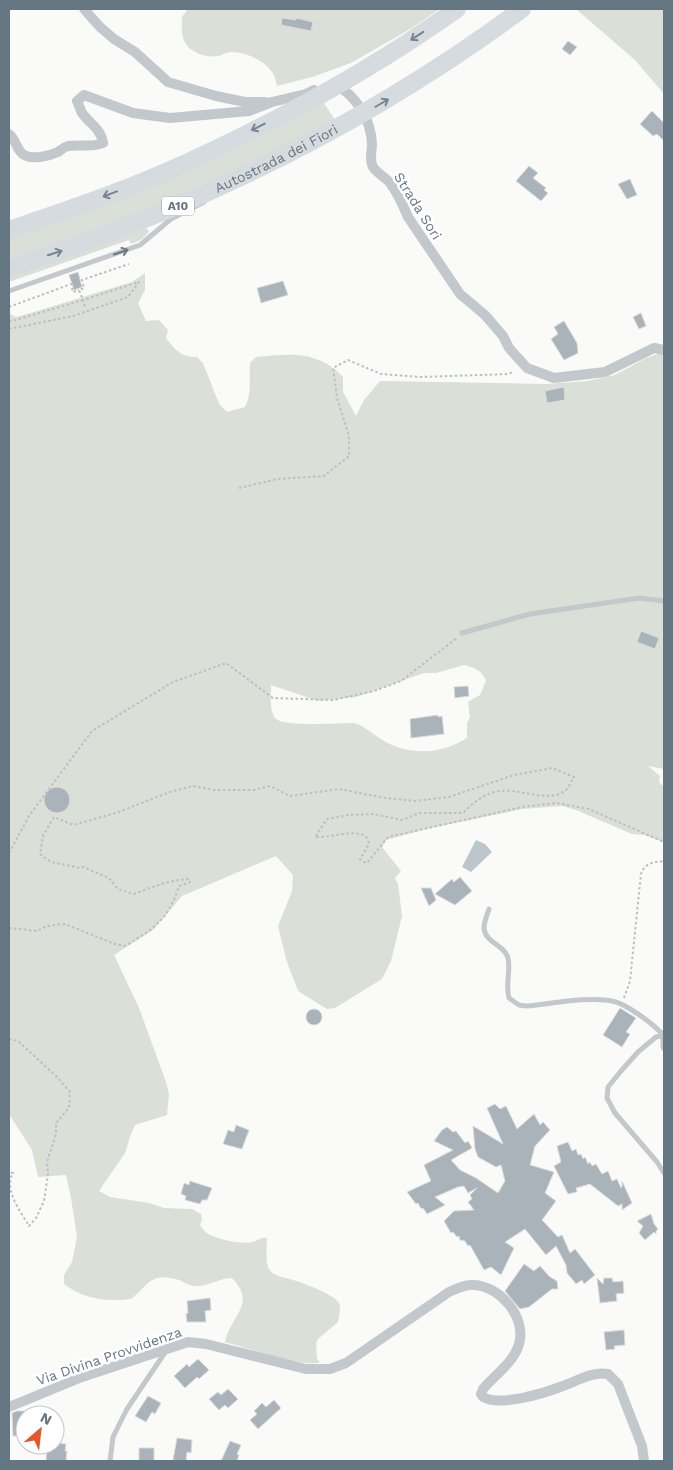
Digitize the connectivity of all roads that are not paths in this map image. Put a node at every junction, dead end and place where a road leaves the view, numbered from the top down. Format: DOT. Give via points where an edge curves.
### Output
graph roads {
  1 [pos="84,9"];
  2 [pos="457,9"];
  3 [pos="522,9"];
  4 [pos="272,102"];
  5 [pos="9,134"];
  6 [pos="222,187"];
  7 [pos="9,230"];
  8 [pos="9,268"];
  9 [pos="9,291"];
  10 [pos="664,350"];
  11 [pos="664,601"];
  12 [pos="462,633"];
  13 [pos="489,908"];
  14 [pos="664,1035"];
  15 [pos="664,1049"];
  16 [pos="664,1173"];
  17 [pos="168,1348"];
  18 [pos="9,1407"];
  19 [pos="110,1461"];
  20 [pos="644,1461"];
  1 -- 4 [label="street" via="100,27 135,52 168,82 245,102"];
  2 -- 7 [label="highway, one-way" via="372,65 236,139 165,172"];
  6 -- 3 [label="highway, Autostrada dei Fiori / A10, one-way" via="340,128 478,41"];
  4 -- 5 [label="street, Strada Sori" via="249,111 170,118 133,113 84,95 77,101 103,143 67,146 56,153 32,158 18,149"];
  4 -- 10 [label="street, Strada Sori" via="306,94 329,84 335,84 354,99 370,128 373,167 389,182 418,233 460,294 485,315 522,365 554,378 605,372 654,348"];
  8 -- 6 [label="highway, Autostrada dei Fiori / A10, one-way" via="139,223"];
  9 -- 6 [label="lane, one-way" via="140,245 172,219 197,207"];
  11 -- 12 [label="lane" via="639,598 530,614"];
  13 -- 14 [label="lane" via="484,930 508,958 507,990 513,1002 526,1006 610,1000"];
  14 -- 15 [label="lane"];
  14 -- 16 [label="lane" via="656,1037 638,1052 608,1087 607,1098 615,1113"];
  17 -- 18 [label="street, Via Divina Provvidenza"];
  17 -- 19 [label="lane" via="113,1437"];
  17 -- 20 [label="street, Via Divina Provvidenza" via="199,1342 306,1370 330,1368 346,1363 449,1292 463,1286 478,1286 497,1294 508,1304 520,1321 521,1332 516,1352 482,1389 483,1397 510,1399 555,1389 596,1373 608,1374 618,1384 642,1446"];
}
